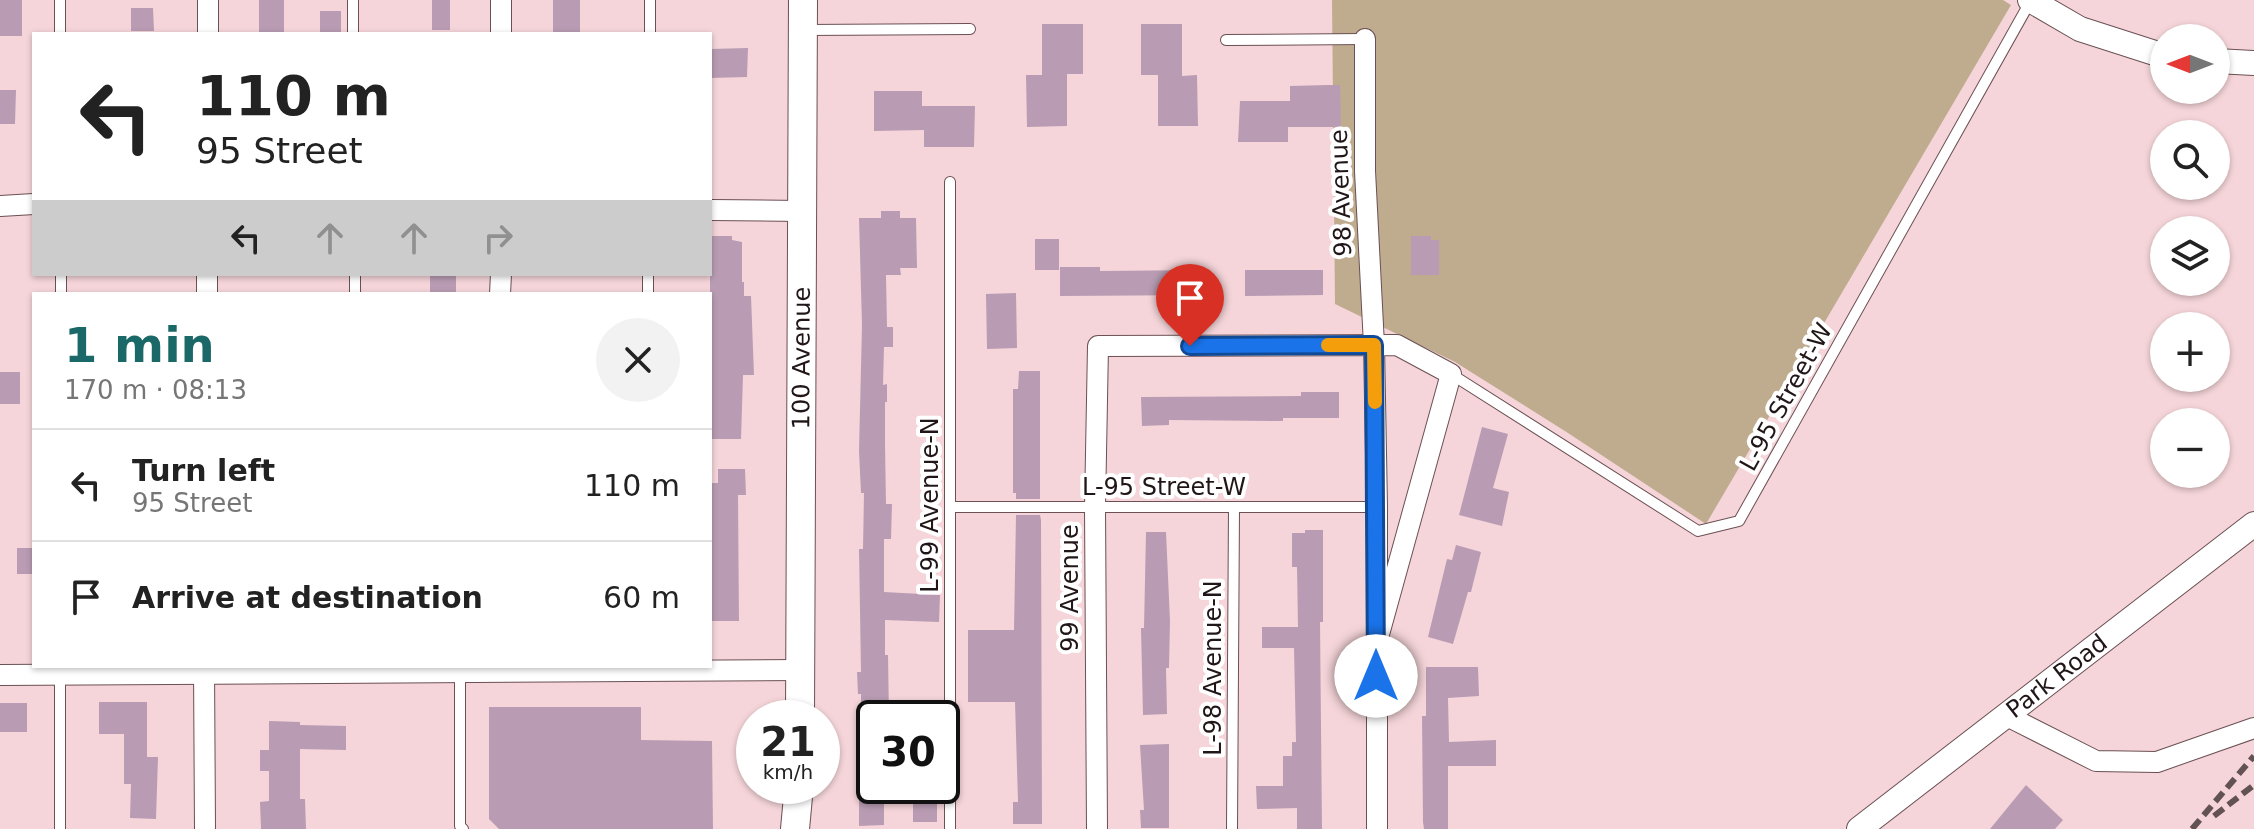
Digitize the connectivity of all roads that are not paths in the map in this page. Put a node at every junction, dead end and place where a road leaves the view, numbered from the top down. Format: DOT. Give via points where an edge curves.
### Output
graph roads {
  1 [pos="60,0"];
  2 [pos="208,0"];
  3 [pos="353,0"];
  4 [pos="501,0"];
  5 [pos="650,0"];
  6 [pos="803,0"];
  7 [pos="2031,0"];
  8 [pos="970,29"];
  9 [pos="803,30"];
  10 [pos="60,32"];
  11 [pos="208,32"];
  12 [pos="353,32"];
  13 [pos="501,32"];
  14 [pos="650,32"];
  15 [pos="1365,39"];
  16 [pos="1226,40"];
  17 [pos="2150,52"];
  18 [pos="2230,62"];
  19 [pos="2254,63"];
  20 [pos="950,182"];
  21 [pos="32,204"];
  22 [pos="0,206"];
  23 [pos="712,210"];
  24 [pos="801,211"];
  25 [pos="1374,345"];
  26 [pos="1451,374"];
  27 [pos="950,507"];
  28 [pos="1095,507"];
  29 [pos="1234,507"];
  30 [pos="1377,507"];
  31 [pos="2254,524"];
  32 [pos="1376,645"];
  33 [pos="355,669"];
  34 [pos="497,669"];
  35 [pos="650,669"];
  36 [pos="60,670"];
  37 [pos="204,670"];
  38 [pos="800,670"];
  39 [pos="460,673"];
  40 [pos="0,675"];
  41 [pos="800,700"];
  42 [pos="2007,716"];
  43 [pos="2254,728"];
  44 [pos="798,804"];
  45 [pos="800,804"];
  46 [pos="60,829"];
  47 [pos="205,829"];
  48 [pos="463,829"];
  49 [pos="795,829"];
  50 [pos="804,829"];
  51 [pos="950,829"];
  52 [pos="1097,829"];
  53 [pos="1232,829"];
  54 [pos="1377,829"];
  55 [pos="1859,829"];
  1 -- 10 [label="lane"];
  2 -- 11 [label="street"];
  3 -- 12 [label="lane"];
  4 -- 13 [label="street"];
  5 -- 14 [label="lane"];
  6 -- 9 [label="main road, 100 Avenue"];
  7 -- 17 [label="street" via="2080,29"];
  7 -- 26 [label="lane, L-95 Street-W" via="1739,521 1698,531"];
  8 -- 9 [label="lane"];
  9 -- 24 [label="main road, 100 Avenue"];
  15 -- 16 [label="lane"];
  15 -- 25 [label="street, 98 Avenue"];
  18 -- 19 [label="street"];
  20 -- 27 [label="lane, L-99 Avenue-N"];
  21 -- 22 [label="street"];
  23 -- 24 [label="street"];
  24 -- 38 [label="main road, 100 Avenue"];
  25 -- 26 [label="street" via="1397,345"];
  25 -- 28 [label="street, 99 Avenue" via="1098,346"];
  25 -- 30 [label="street, 98 Avenue"];
  26 -- 32 [label="street, 98 Avenue"];
  27 -- 28 [label="lane, L-95 Street-W"];
  27 -- 51 [label="lane, L-99 Avenue-N"];
  28 -- 29 [label="lane, L-95 Street-W"];
  28 -- 52 [label="street, 99 Avenue"];
  29 -- 30 [label="lane, L-95 Street-W"];
  29 -- 53 [label="lane, L-98 Avenue-N"];
  30 -- 32 [label="street, 98 Avenue"];
  31 -- 42 [label="street, Park Road"];
  32 -- 54 [label="street, 98 Avenue"];
  33 -- 37 [label="street"];
  33 -- 39 [label="street"];
  34 -- 35 [label="street"];
  34 -- 39 [label="street"];
  35 -- 38 [label="street"];
  36 -- 37 [label="street"];
  36 -- 40 [label="street"];
  36 -- 46 [label="lane"];
  37 -- 47 [label="street"];
  38 -- 41 [label="main road, 100 Avenue"];
  39 -- 48 [label="lane"];
  42 -- 43 [label="street" via="2096,761 2157,762"];
  42 -- 55 [label="street, Park Road"];
  44 -- 49 [label="main road"];
  45 -- 50 [label="main road"];
}
